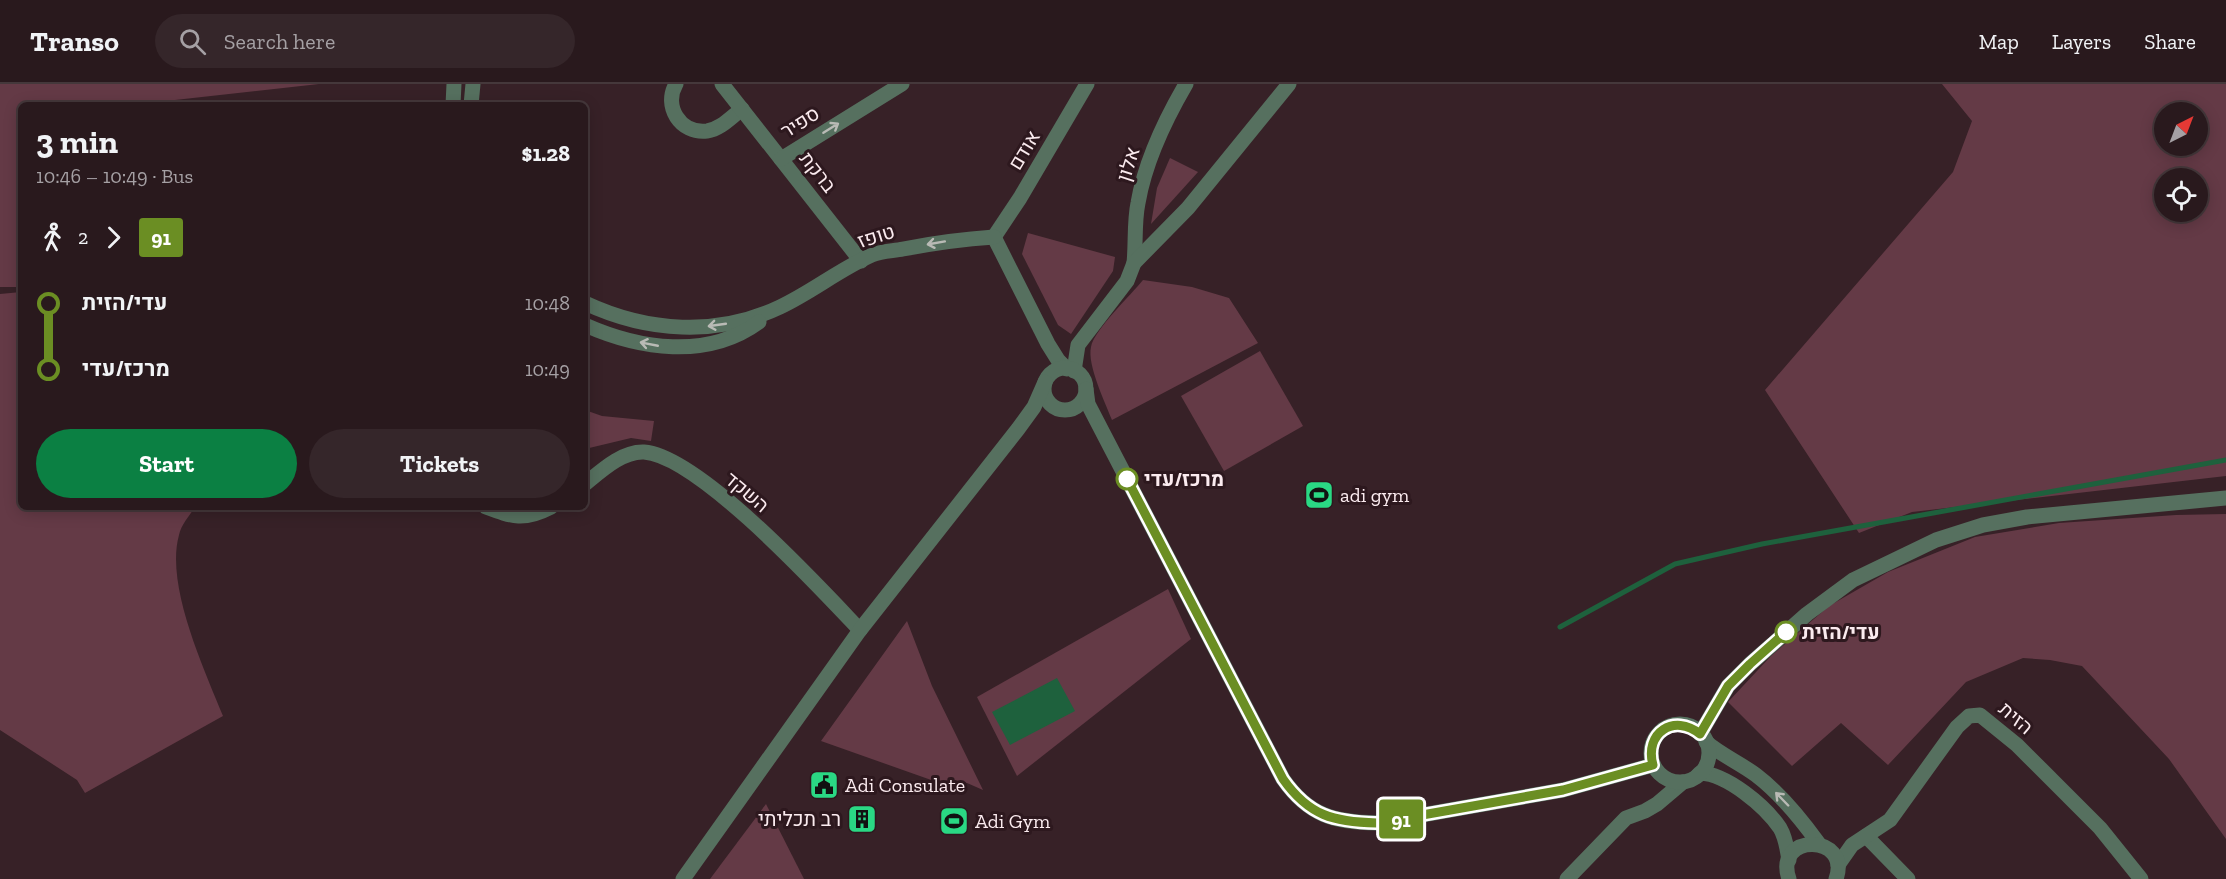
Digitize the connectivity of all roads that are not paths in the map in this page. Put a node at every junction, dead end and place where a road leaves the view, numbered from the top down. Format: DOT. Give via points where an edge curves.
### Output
graph roads {
  1 [pos="454,84"];
  2 [pos="473,84"];
  3 [pos="676,84"];
  4 [pos="722,84"];
  5 [pos="902,84"];
  6 [pos="1087,84"];
  7 [pos="1186,84"];
  8 [pos="1288,84"];
  9 [pos="453,102"];
  10 [pos="471,102"];
  11 [pos="742,109"];
  12 [pos="781,159"];
  13 [pos="994,237"];
  14 [pos="861,261"];
  15 [pos="1134,263"];
  16 [pos="588,304"];
  17 [pos="781,307"];
  18 [pos="588,326"];
  19 [pos="1048,344"];
  20 [pos="1070,370"];
  21 [pos="1047,379"];
  22 [pos="1086,389"];
  23 [pos="1063,409"];
  24 [pos="1018,429"];
  25 [pos="1102,431"];
  26 [pos="588,482"];
  27 [pos="2226,498"];
  28 [pos="494,510"];
  29 [pos="546,510"];
  30 [pos="860,630"];
  31 [pos="1703,738"];
  32 [pos="1653,765"];
  33 [pos="1690,779"];
  34 [pos="1866,836"];
  35 [pos="1819,844"];
  36 [pos="1788,860"];
  37 [pos="1837,872"];
  38 [pos="683,879"];
  39 [pos="1567,879"];
  40 [pos="1789,879"];
  41 [pos="1908,879"];
  42 [pos="2140,879"];
  1 -- 9 [label="street"];
  2 -- 10 [label="street"];
  3 -- 11 [label="street" via="671,104 674,115 694,130 719,128"];
  4 -- 11 [label="street, ברקת"];
  12 -- 5 [label="street, ספיר, one-way"];
  6 -- 13 [label="street, אודם"];
  7 -- 15 [label="street, אלון" via="1146,172 1137,205"];
  8 -- 15 [label="street" via="1188,208"];
  11 -- 12 [label="street, ברקת"];
  12 -- 14 [label="street, ברקת"];
  13 -- 14 [label="street, טופז, one-way" via="874,254"];
  13 -- 19 [label="street"];
  14 -- 17 [label="street, טופז"];
  15 -- 20 [label="street" via="1127,281 1078,345"];
  17 -- 16 [label="street, טופז, one-way" via="749,320 684,328 632,321"];
  17 -- 18 [label="street, טופז, one-way" via="733,336 684,348 628,340"];
  19 -- 20 [label="street"];
  19 -- 21 [label="street" via="1052,366"];
  20 -- 21 [label="street" via="1059,369"];
  20 -- 22 [label="street" via="1080,375"];
  21 -- 23 [label="street" via="1046,397"];
  21 -- 24 [label="street"];
  22 -- 23 [label="street" via="1081,403"];
  22 -- 25 [label="street" via="1088,404"];
  23 -- 24 [label="street" via="1037,414"];
  23 -- 25 [label="street" via="1084,415"];
  24 -- 30 [label="street"];
  25 -- 32 [label="street" via="1283,779 1295,797 1310,809 1327,817 1377,823 1563,790"];
  26 -- 30 [label="street, השקד" via="632,453 645,452 669,459 750,520"];
  27 -- 31 [label="street" via="2026,517 1936,540 1853,580 1807,614 1728,686"];
  28 -- 29 [label="street" via="515,518"];
  30 -- 38 [label="street"];
  31 -- 32 [label="street" via="1685,725 1667,727 1651,748"];
  31 -- 33 [label="street" via="1708,761"];
  35 -- 31 [label="street, one-way" via="1771,788"];
  32 -- 33 [label="street" via="1674,782"];
  33 -- 36 [label="street" via="1700,773 1708,774 1744,792 1779,827"];
  33 -- 39 [label="street" via="1657,804 1626,818"];
  34 -- 37 [label="street, הזית" via="1852,845"];
  34 -- 41 [label="street"];
  34 -- 42 [label="street, הזית" via="1890,820 1957,726 1969,716 1980,715 2017,745 2100,828"];
  35 -- 36 [label="street" via="1797,848"];
  35 -- 37 [label="street" via="1831,852"];
  36 -- 40 [label="street"];
}
